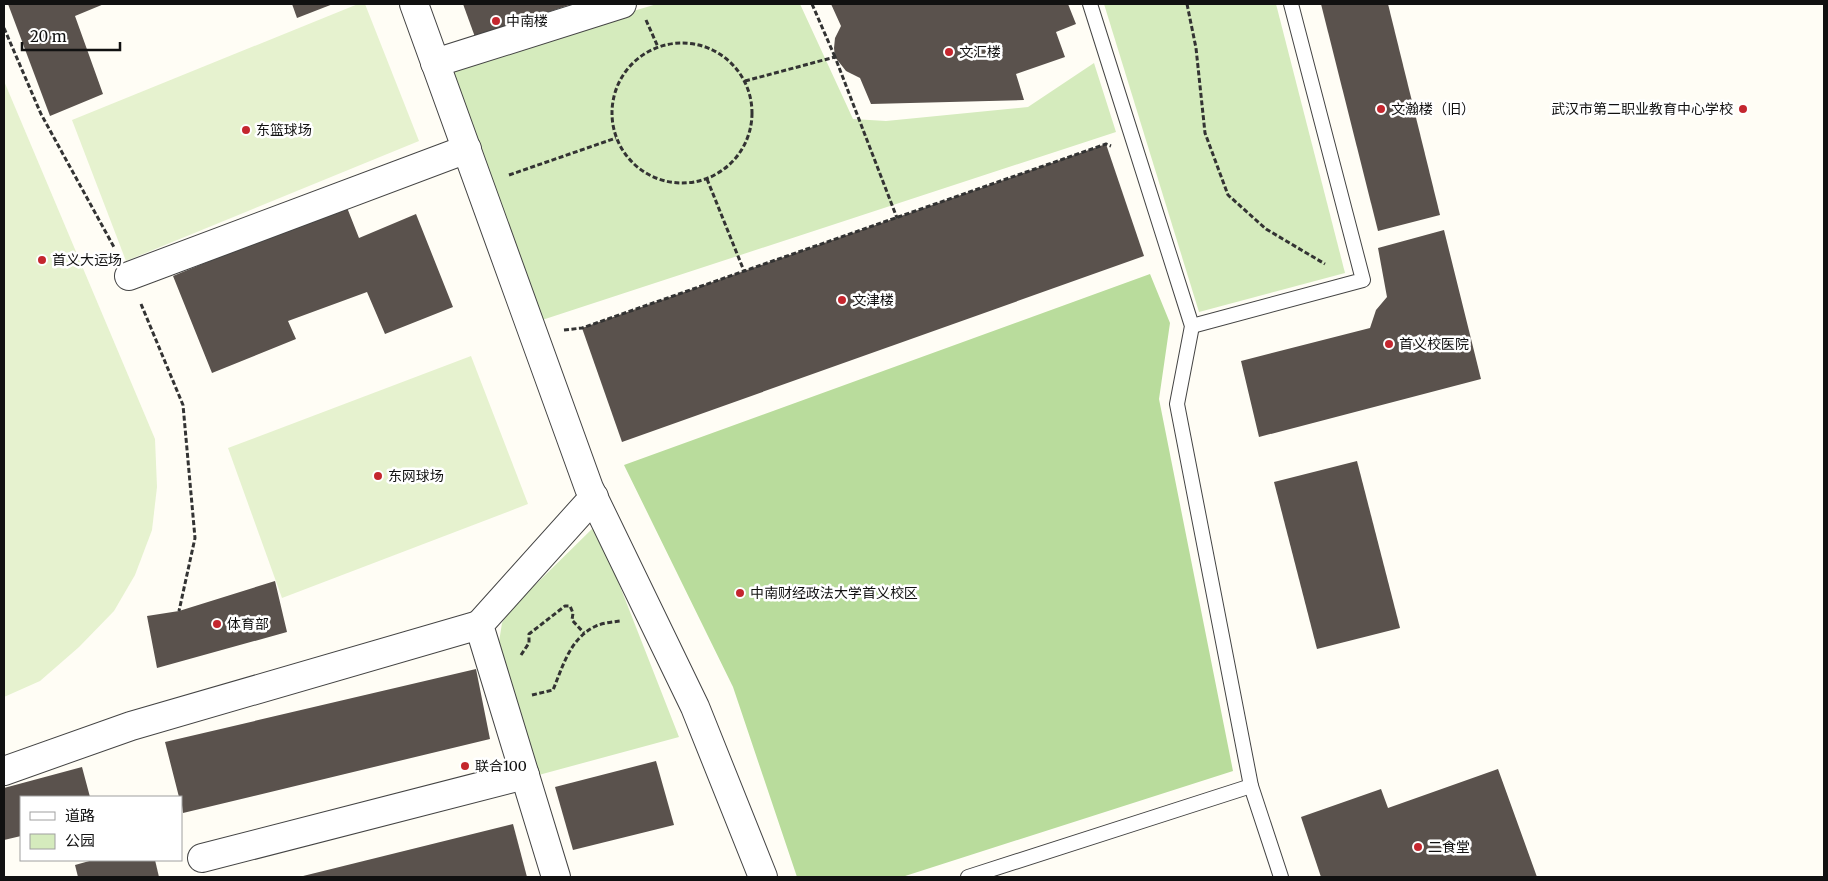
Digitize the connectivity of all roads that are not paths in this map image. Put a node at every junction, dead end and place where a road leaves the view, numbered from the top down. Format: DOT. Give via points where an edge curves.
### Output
graph roads {
  1 [pos="414,4"];
  2 [pos="1090,4"];
  3 [pos="1291,4"];
  4 [pos="633,8"];
  5 [pos="435,62"];
  6 [pos="466,149"];
  7 [pos="130,276"];
  8 [pos="1192,326"];
  9 [pos="594,497"];
  10 [pos="479,625"];
  11 [pos="4,771"];
  12 [pos="525,775"];
  13 [pos="1251,786"];
  14 [pos="202,858"];
  15 [pos="556,877"];
  16 [pos="763,877"];
  17 [pos="968,877"];
  18 [pos="1281,877"];
  1 -- 5 [label="street"];
  2 -- 8 [label="lane"];
  3 -- 8 [label="lane" via="1363,280"];
  4 -- 5 [label="street"];
  5 -- 6 [label="street"];
  6 -- 7 [label="street"];
  6 -- 9 [label="street"];
  8 -- 13 [label="lane" via="1177,404"];
  9 -- 10 [label="street"];
  9 -- 16 [label="street" via="695,707"];
  10 -- 11 [label="street" via="131,726"];
  10 -- 12 [label="street"];
  12 -- 14 [label="street"];
  12 -- 15 [label="street"];
  13 -- 17 [label="lane"];
  13 -- 18 [label="lane"];
}
